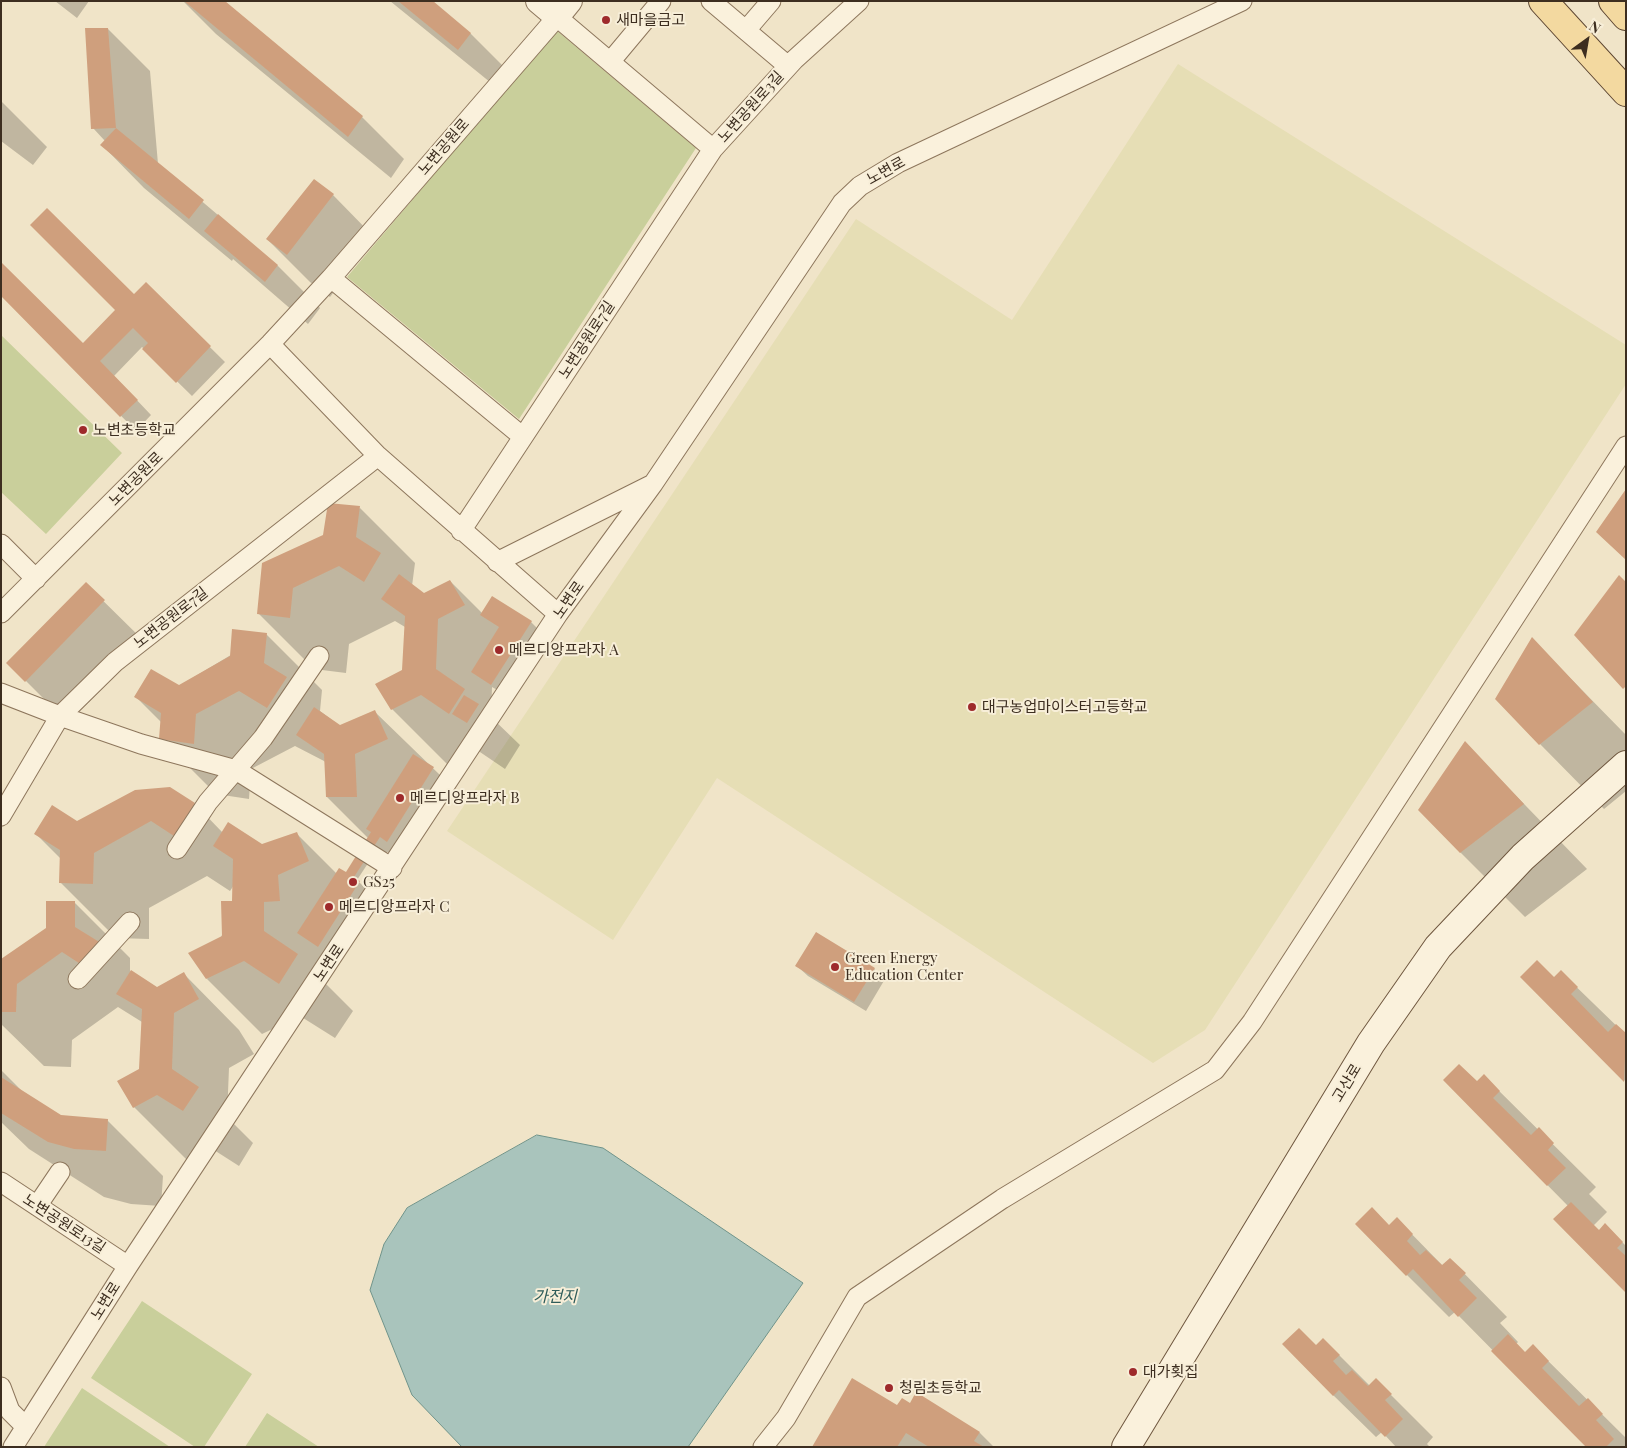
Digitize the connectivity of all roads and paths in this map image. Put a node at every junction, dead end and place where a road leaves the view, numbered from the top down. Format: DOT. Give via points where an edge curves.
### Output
graph roads {
  1 [pos="538,1"];
  2 [pos="661,1"];
  3 [pos="711,1"];
  4 [pos="770,1"];
  5 [pos="859,1"];
  6 [pos="1242,1"];
  7 [pos="1542,1"];
  8 [pos="1613,1"];
  9 [pos="564,9"];
  10 [pos="1626,16"];
  11 [pos="747,30"];
  12 [pos="610,62"];
  13 [pos="788,66"];
  14 [pos="1626,92"];
  15 [pos="713,149"];
  16 [pos="331,278"];
  17 [pos="270,344"];
  18 [pos="523,437"];
  19 [pos="1626,446"];
  20 [pos="378,456"];
  21 [pos="653,484"];
  22 [pos="461,531"];
  23 [pos="1,544"];
  24 [pos="497,562"];
  25 [pos="36,579"];
  26 [pos="1,613"];
  27 [pos="558,614"];
  28 [pos="319,656"];
  29 [pos="1,693"];
  30 [pos="60,716"];
  31 [pos="1626,765"];
  32 [pos="236,770"];
  33 [pos="1,816"];
  34 [pos="177,849"];
  35 [pos="392,868"];
  36 [pos="130,922"];
  37 [pos="78,979"];
  38 [pos="60,1172"];
  39 [pos="1,1182"];
  40 [pos="37,1206"];
  41 [pos="128,1266"];
  42 [pos="1,1387"];
  43 [pos="6,1410"];
  44 [pos="26,1427"];
  45 [pos="13,1447"];
  46 [pos="763,1447"];
  47 [pos="1126,1447"];
  1 -- 9 [label="street"];
  2 -- 12 [label="street"];
  3 -- 11 [label="street, 노변공원로3길"];
  4 -- 11 [label="street"];
  5 -- 13 [label="street, 노변공원로3길"];
  6 -- 21 [label="street, 노변로" via="898,164 860,186 842,203"];
  7 -- 14 [label="main road"];
  8 -- 10 [label="main road"];
  9 -- 12 [label="street"];
  9 -- 16 [label="street, 노변공원로"];
  11 -- 13 [label="street, 노변공원로3길"];
  12 -- 15 [label="street"];
  13 -- 15 [label="street, 노변공원로3길"];
  15 -- 18 [label="street, 노변공원로7길"];
  16 -- 17 [label="street, 노변공원로"];
  16 -- 18 [label="street"];
  17 -- 20 [label="street"];
  17 -- 25 [label="street, 노변공원로"];
  18 -- 22 [label="street, 노변공원로7길"];
  19 -- 46 [label="street" via="1252,1022 1215,1070 1002,1199 857,1296 786,1418"];
  20 -- 22 [label="street"];
  20 -- 30 [label="street, 노변공원로7길" via="115,662"];
  21 -- 24 [label="street, 노변로"];
  21 -- 27 [label="street, 노변로"];
  22 -- 24 [label="street"];
  23 -- 25 [label="street"];
  24 -- 27 [label="street"];
  25 -- 26 [label="street, 노변공원로"];
  27 -- 35 [label="street, 노변로"];
  28 -- 32 [label="street" via="263,738"];
  29 -- 30 [label="street"];
  30 -- 32 [label="street" via="141,744"];
  30 -- 33 [label="street, 노변공원로7길"];
  31 -- 47 [label="main road, 고산로" via="1523,857 1438,947 1371,1043"];
  32 -- 34 [label="street" via="208,802"];
  32 -- 35 [label="street"];
  35 -- 41 [label="street, 노변로"];
  36 -- 37 [label="street"];
  38 -- 40 [label="street"];
  39 -- 40 [label="street, 노변공원로13길"];
  40 -- 41 [label="street, 노변공원로13길"];
  41 -- 44 [label="street, 노변로"];
  42 -- 43 [label="street"];
  43 -- 44 [label="street"];
  44 -- 45 [label="street, 노변로"];
}
